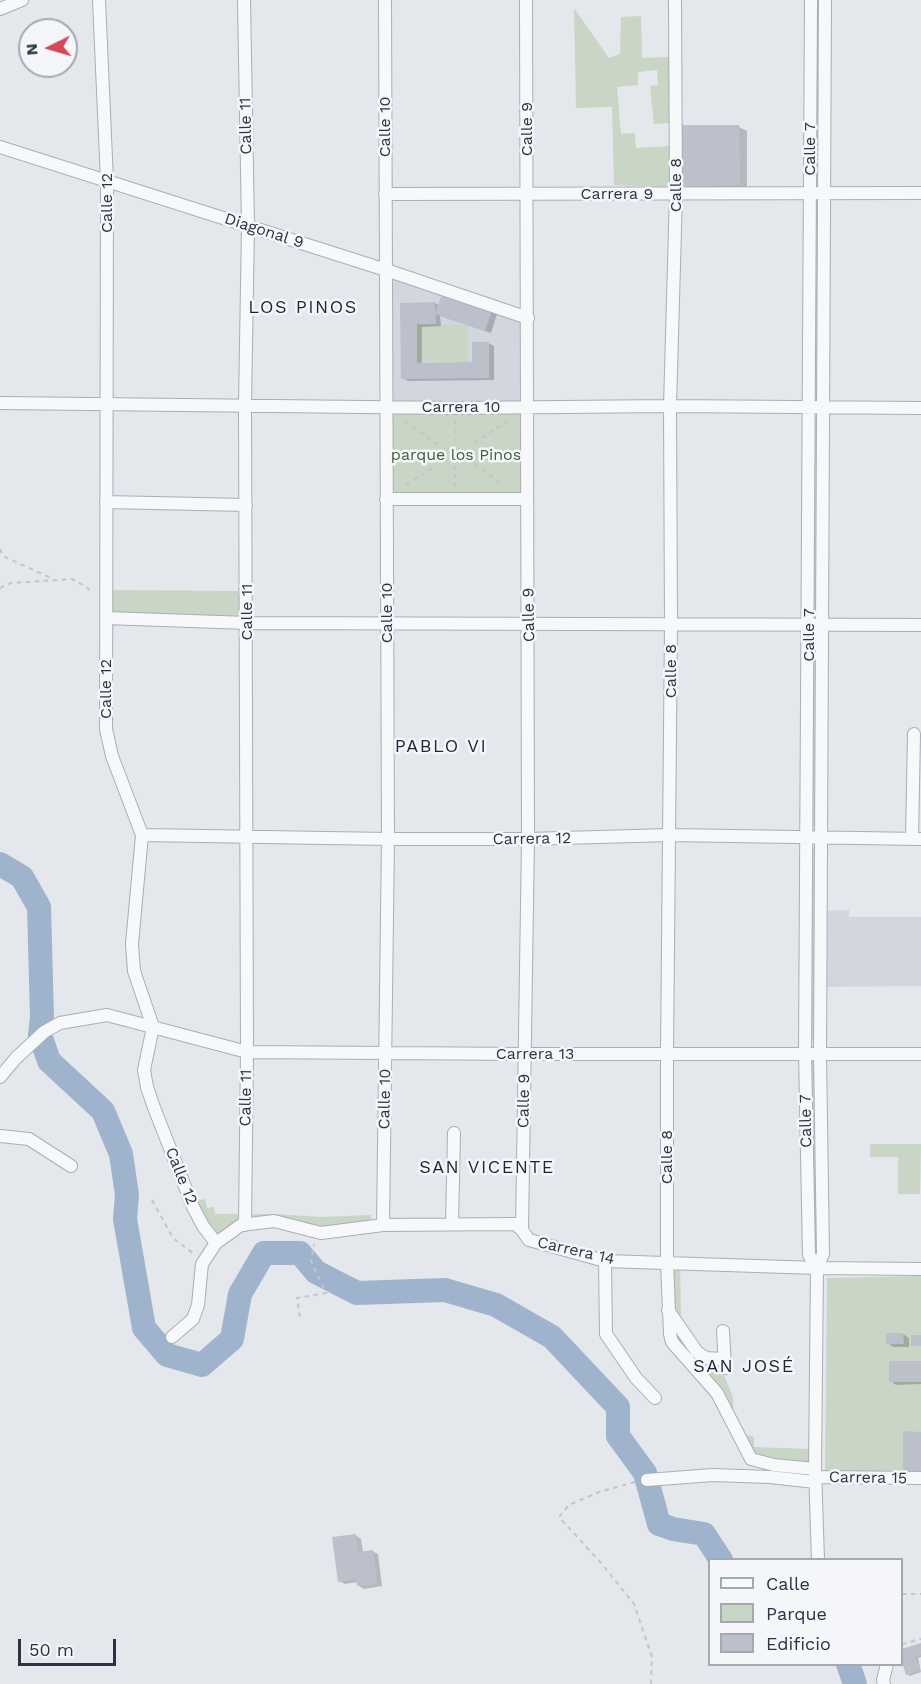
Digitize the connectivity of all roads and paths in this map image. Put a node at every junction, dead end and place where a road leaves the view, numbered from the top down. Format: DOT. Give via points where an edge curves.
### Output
graph roads {
  1 [pos="22,0"];
  2 [pos="99,0"];
  3 [pos="244,0"];
  4 [pos="385,0"];
  5 [pos="526,0"];
  6 [pos="675,0"];
  7 [pos="811,0"];
  8 [pos="825,0"];
  9 [pos="0,9"];
  10 [pos="0,147"];
  11 [pos="107,181"];
  12 [pos="809,193"];
  13 [pos="826,193"];
  14 [pos="921,193"];
  15 [pos="386,194"];
  16 [pos="676,194"];
  17 [pos="527,195"];
  18 [pos="248,226"];
  19 [pos="386,270"];
  20 [pos="528,318"];
  21 [pos="0,403"];
  22 [pos="105,404"];
  23 [pos="245,405"];
  24 [pos="670,406"];
  25 [pos="386,407"];
  26 [pos="455,408"];
  27 [pos="526,408"];
  28 [pos="809,408"];
  29 [pos="824,408"];
  30 [pos="921,408"];
  31 [pos="403,419"];
  32 [pos="509,419"];
  33 [pos="456,443"];
  34 [pos="474,443"];
  35 [pos="437,444"];
  36 [pos="387,453"];
  37 [pos="437,453"];
  38 [pos="526,453"];
  39 [pos="475,454"];
  40 [pos="475,464"];
  41 [pos="437,465"];
  42 [pos="455,465"];
  43 [pos="386,499"];
  44 [pos="455,499"];
  45 [pos="524,499"];
  46 [pos="106,502"];
  47 [pos="246,506"];
  48 [pos="0,549"];
  49 [pos="53,580"];
  50 [pos="0,588"];
  51 [pos="106,597"];
  52 [pos="106,618"];
  53 [pos="247,623"];
  54 [pos="387,624"];
  55 [pos="529,624"];
  56 [pos="671,624"];
  57 [pos="921,625"];
  58 [pos="809,626"];
  59 [pos="823,626"];
  60 [pos="914,734"];
  61 [pos="142,835"];
  62 [pos="669,835"];
  63 [pos="246,838"];
  64 [pos="807,838"];
  65 [pos="821,838"];
  66 [pos="388,839"];
  67 [pos="528,839"];
  68 [pos="917,839"];
  69 [pos="153,1027"];
  70 [pos="247,1052"];
  71 [pos="386,1053"];
  72 [pos="805,1053"];
  73 [pos="525,1054"];
  74 [pos="667,1054"];
  75 [pos="820,1054"];
  76 [pos="921,1054"];
  77 [pos="0,1077"];
  78 [pos="454,1133"];
  79 [pos="0,1136"];
  80 [pos="71,1166"];
  81 [pos="152,1200"];
  82 [pos="452,1224"];
  83 [pos="243,1225"];
  84 [pos="383,1225"];
  85 [pos="522,1230"];
  86 [pos="323,1233"];
  87 [pos="216,1243"];
  88 [pos="204,1261"];
  89 [pos="605,1261"];
  90 [pos="667,1263"];
  91 [pos="817,1268"];
  92 [pos="921,1269"];
  93 [pos="668,1310"];
  94 [pos="300,1317"];
  95 [pos="723,1331"];
  96 [pos="172,1337"];
  97 [pos="672,1342"];
  98 [pos="655,1398"];
  99 [pos="815,1476"];
  100 [pos="921,1478"];
  101 [pos="647,1480"];
  102 [pos="818,1558"];
  103 [pos="903,1594"];
  104 [pos="921,1594"];
  105 [pos="921,1639"];
  106 [pos="903,1644"];
  107 [pos="887,1666"];
  108 [pos="651,1684"];
  109 [pos="884,1684"];
  1 -- 9 [label="street"];
  2 -- 11 [label="street, Calle 12"];
  3 -- 18 [label="street, Calle 11"];
  4 -- 15 [label="street, Calle 10"];
  5 -- 17 [label="street, Calle 9"];
  6 -- 16 [label="street, Calle 8"];
  7 -- 12 [label="street, Calle 7"];
  8 -- 13 [label="street, Calle 7"];
  10 -- 11 [label="street, Diagonal 9"];
  11 -- 18 [label="street, Diagonal 9"];
  11 -- 22 [label="street, Calle 12"];
  12 -- 13 [label="street, Carrera 9"];
  12 -- 16 [label="street, Carrera 9"];
  12 -- 28 [label="street, Calle 7"];
  13 -- 14 [label="street, Carrera 9"];
  13 -- 29 [label="street, Calle 7"];
  15 -- 17 [label="street, Carrera 9"];
  15 -- 19 [label="street, Calle 10"];
  16 -- 17 [label="street, Carrera 9"];
  16 -- 24 [label="street, Calle 8"];
  17 -- 20 [label="street, Calle 9"];
  18 -- 19 [label="street, Diagonal 9"];
  18 -- 23 [label="street, Calle 11"];
  19 -- 20 [label="street, Diagonal 9"];
  19 -- 25 [label="street, Calle 10"];
  20 -- 27 [label="street, Calle 9"];
  21 -- 22 [label="street, Carrera 10"];
  22 -- 23 [label="street, Carrera 10"];
  22 -- 46 [label="street, Calle 12"];
  23 -- 25 [label="street, Carrera 10"];
  23 -- 47 [label="street, Calle 11"];
  24 -- 27 [label="street, Carrera 10"];
  24 -- 28 [label="street, Carrera 10"];
  24 -- 56 [label="street, Calle 8"];
  25 -- 26 [label="street, Carrera 10"];
  25 -- 36 [label="street, Calle 10"];
  26 -- 27 [label="street, Carrera 10"];
  26 -- 33 [label="path"];
  27 -- 38 [label="street, Calle 9"];
  28 -- 29 [label="street, Carrera 10"];
  28 -- 58 [label="street, Calle 7"];
  29 -- 30 [label="street, Carrera 10"];
  29 -- 59 [label="street, Calle 7"];
  31 -- 35 [label="path"];
  32 -- 34 [label="path"];
  36 -- 37 [label="path"];
  36 -- 43 [label="street, Calle 10"];
  38 -- 39 [label="path"];
  38 -- 45 [label="street, Calle 9"];
  40 -- 45 [label="path"];
  41 -- 43 [label="path"];
  42 -- 44 [label="path"];
  43 -- 44 [label="street"];
  43 -- 54 [label="street, Calle 10"];
  44 -- 45 [label="street"];
  45 -- 55 [label="street, Calle 9"];
  46 -- 47 [label="street"];
  46 -- 51 [label="street, Calle 12"];
  47 -- 53 [label="street, Calle 11"];
  48 -- 49 [label="path" via="3,556"];
  49 -- 50 [label="path" via="11,583"];
  49 -- 51 [label="path" via="72,579 96,596"];
  51 -- 52 [label="street, Calle 12"];
  52 -- 53 [label="street"];
  52 -- 61 [label="street, Calle 12" via="106,729 112,756"];
  53 -- 54 [label="street"];
  53 -- 63 [label="street, Calle 11"];
  54 -- 55 [label="street"];
  54 -- 66 [label="street, Calle 10"];
  55 -- 56 [label="street"];
  55 -- 67 [label="street, Calle 9"];
  56 -- 58 [label="street"];
  56 -- 62 [label="street, Calle 8"];
  57 -- 59 [label="street"];
  58 -- 59 [label="street"];
  58 -- 64 [label="street, Calle 7"];
  59 -- 65 [label="street, Calle 7"];
  60 -- 68 [label="street"];
  61 -- 63 [label="street, Carrera 12"];
  61 -- 69 [label="street, Calle 12" via="132,944 134,971"];
  62 -- 64 [label="street, Carrera 12"];
  62 -- 67 [label="street, Carrera 12"];
  62 -- 74 [label="street, Calle 8"];
  63 -- 66 [label="street, Carrera 12"];
  63 -- 70 [label="street, Calle 11"];
  64 -- 65 [label="street, Carrera 12"];
  64 -- 72 [label="street, Calle 7"];
  65 -- 68 [label="street, Carrera 12"];
  65 -- 75 [label="street, Calle 7"];
  66 -- 67 [label="street, Carrera 12"];
  66 -- 71 [label="street, Calle 10"];
  67 -- 73 [label="street, Calle 9"];
  69 -- 70 [label="street, Carrera 13"];
  69 -- 77 [label="street, Carrera 13" via="107,1015 60,1023 39,1036"];
  69 -- 87 [label="street, Calle 12" via="144,1070 153,1106 193,1207"];
  70 -- 71 [label="street, Carrera 13"];
  70 -- 83 [label="street, Calle 11"];
  71 -- 73 [label="street, Carrera 13"];
  71 -- 84 [label="street, Calle 10"];
  72 -- 74 [label="street, Carrera 13"];
  72 -- 75 [label="street, Carrera 13"];
  72 -- 91 [label="street, Calle 7" via="808,1255"];
  73 -- 74 [label="street, Carrera 13"];
  73 -- 85 [label="street, Calle 9"];
  74 -- 90 [label="street, Calle 8"];
  75 -- 76 [label="street, Carrera 13"];
  75 -- 91 [label="street, Calle 7" via="823,1254"];
  78 -- 82 [label="street"];
  79 -- 80 [label="street" via="29,1139"];
  81 -- 88 [label="path" via="173,1238"];
  82 -- 84 [label="street, Carrera 14"];
  82 -- 85 [label="street, Carrera 14" via="515,1224"];
  83 -- 86 [label="street, Carrera 14" via="274,1221"];
  83 -- 87 [label="street"];
  84 -- 86 [label="street, Carrera 14"];
  85 -- 89 [label="street, Carrera 14" via="530,1240"];
  86 -- 94 [label="path" via="315,1241 311,1262 326,1293 297,1298"];
  87 -- 88 [label="street"];
  88 -- 96 [label="street" via="193,1319"];
  89 -- 90 [label="street, Carrera 14"];
  89 -- 98 [label="street" via="606,1334"];
  90 -- 91 [label="street, Carrera 14"];
  90 -- 93 [label="street, Calle 8"];
  91 -- 92 [label="street, Carrera 14"];
  91 -- 99 [label="street, Calle 7"];
  93 -- 95 [label="street" via="697,1352 724,1363"];
  93 -- 97 [label="street, Calle 8"];
  97 -- 99 [label="street, Carrera 15" via="717,1393 750,1459"];
  99 -- 100 [label="street, Carrera 15"];
  99 -- 101 [label="street" via="713,1475"];
  99 -- 102 [label="street, Calle 7"];
  101 -- 108 [label="path" via="599,1492 569,1505 560,1517 634,1604 652,1657"];
  103 -- 104 [label="path"];
  105 -- 106 [label="path"];
  107 -- 109 [label="street"];
}
